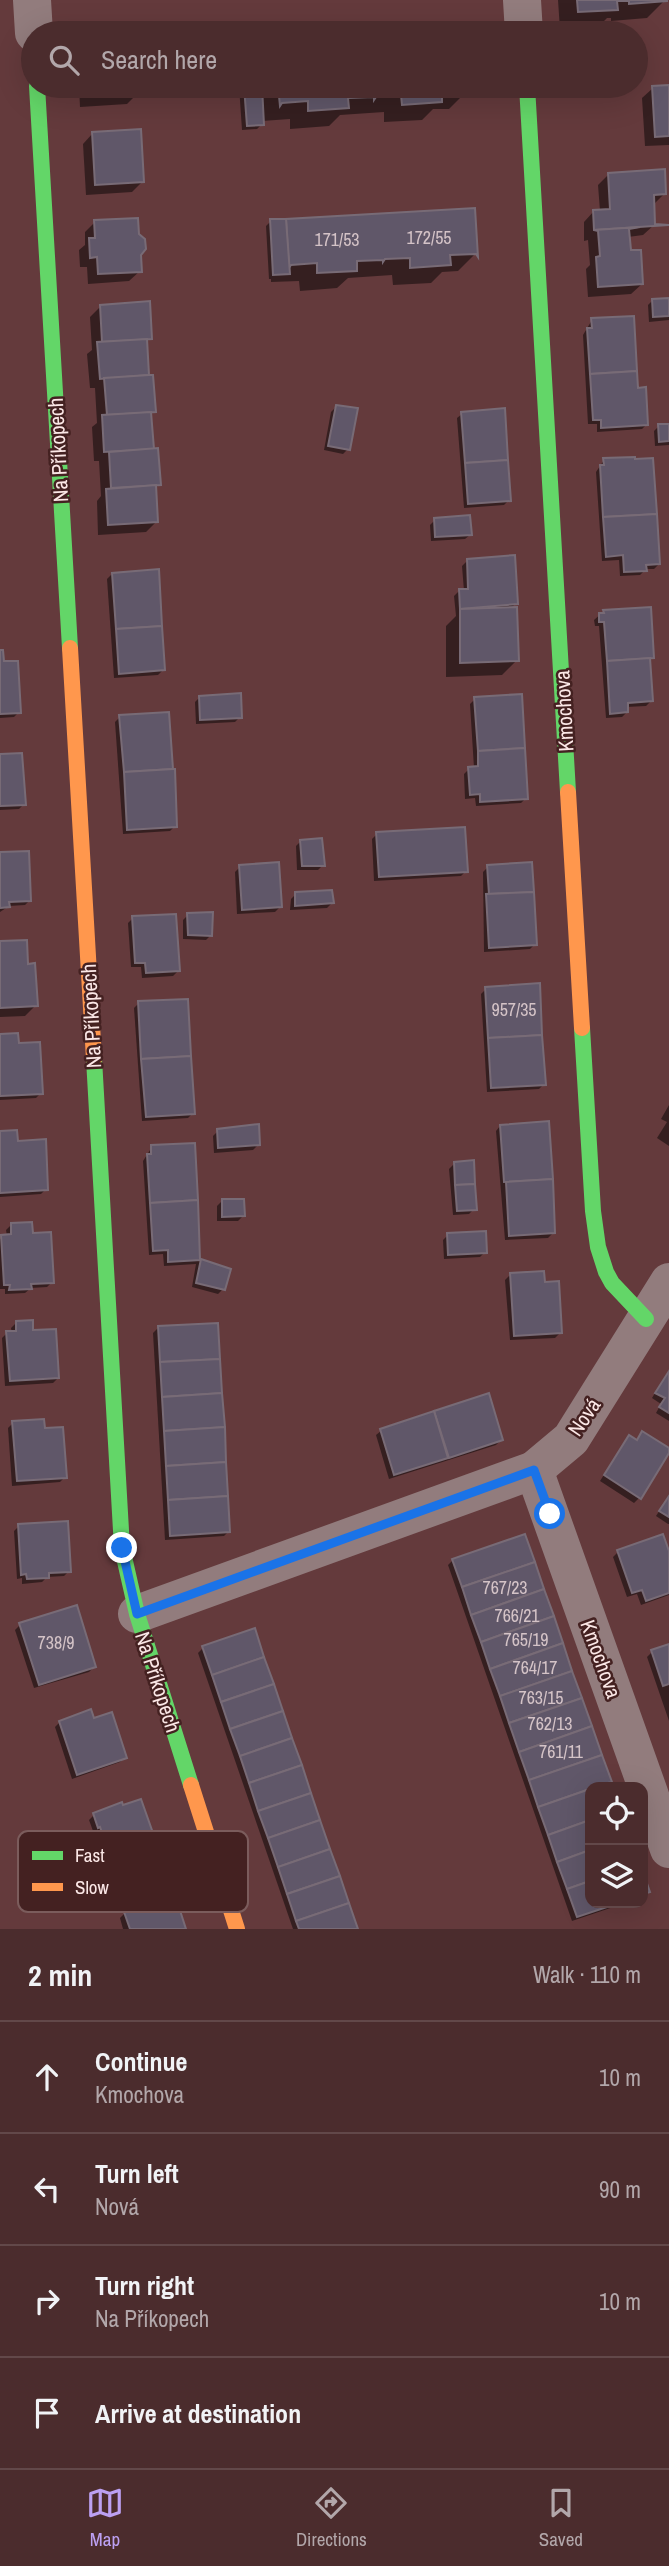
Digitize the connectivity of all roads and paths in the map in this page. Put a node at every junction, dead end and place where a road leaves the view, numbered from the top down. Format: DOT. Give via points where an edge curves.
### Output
graph roads {
  1 [pos="32,0"];
  2 [pos="522,0"];
  3 [pos="33,21"];
  4 [pos="523,21"];
  5 [pos="38,98"];
  6 [pos="528,98"];
  7 [pos="669,1282"];
  8 [pos="646,1319"];
  9 [pos="534,1470"];
  10 [pos="137,1614"];
  11 [pos="206,1831"];
  12 [pos="669,1849"];
  13 [pos="232,1912"];
  14 [pos="237,1929"];
  1 -- 3 [label="street"];
  2 -- 4 [label="street"];
  5 -- 10 [label="street, Na Příkopech" via="122,1548"];
  6 -- 8 [label="street, Kmochova" via="593,1211 600,1260 610,1282"];
  7 -- 8 [label="street, Nová"];
  8 -- 9 [label="street, Nová" via="571,1440"];
  9 -- 10 [label="street, Nová"];
  9 -- 12 [label="street, Kmochova"];
  10 -- 11 [label="street, Na Příkopech"];
  13 -- 14 [label="street, Na Příkopech"];
}
